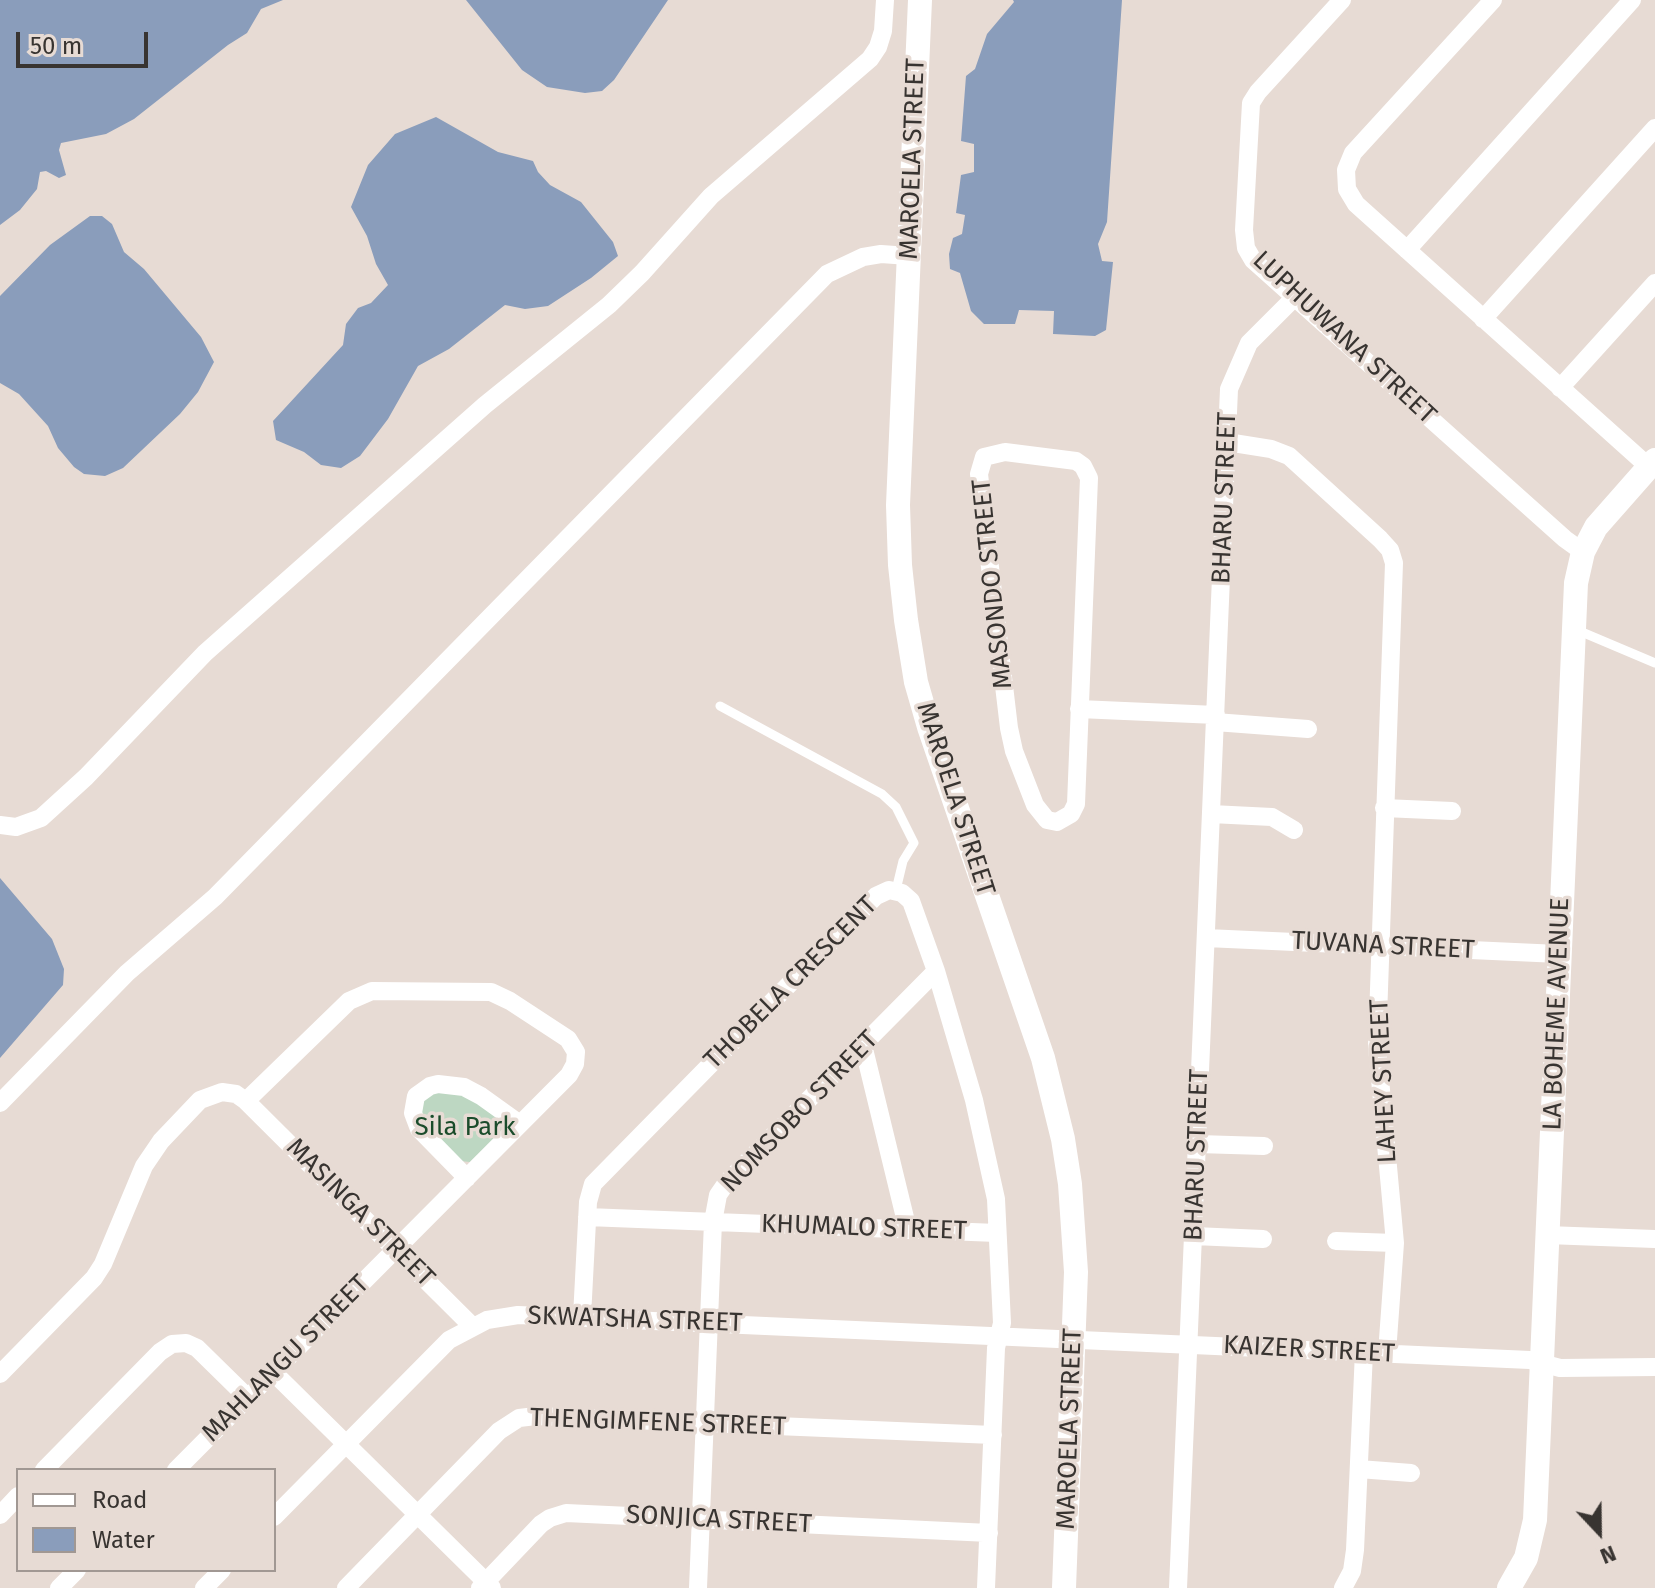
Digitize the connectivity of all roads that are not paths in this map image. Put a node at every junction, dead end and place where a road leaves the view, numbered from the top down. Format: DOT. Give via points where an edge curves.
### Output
graph roads {
  1 [pos="885,0"];
  2 [pos="920,0"];
  3 [pos="1342,0"];
  4 [pos="1493,0"];
  5 [pos="1632,0"];
  6 [pos="1655,128"];
  7 [pos="1407,250"];
  8 [pos="909,256"];
  9 [pos="1655,283"];
  10 [pos="1295,297"];
  11 [pos="1483,319"];
  12 [pos="1560,388"];
  13 [pos="1227,442"];
  14 [pos="1652,464"];
  15 [pos="1583,552"];
  16 [pos="1574,628"];
  17 [pos="1655,663"];
  18 [pos="720,706"];
  19 [pos="1079,709"];
  20 [pos="1215,719"];
  21 [pos="1308,729"];
  22 [pos="1384,808"];
  23 [pos="1452,811"];
  24 [pos="1211,814"];
  25 [pos="0,825"];
  26 [pos="1294,830"];
  27 [pos="896,890"];
  28 [pos="1206,938"];
  29 [pos="1380,946"];
  30 [pos="1559,954"];
  31 [pos="936,971"];
  32 [pos="863,1045"];
  33 [pos="246,1101"];
  34 [pos="0,1103"];
  35 [pos="520,1124"];
  36 [pos="1198,1144"];
  37 [pos="1264,1146"];
  38 [pos="467,1178"];
  39 [pos="587,1217"];
  40 [pos="713,1222"];
  41 [pos="908,1230"];
  42 [pos="997,1233"];
  43 [pos="1547,1235"];
  44 [pos="1194,1236"];
  45 [pos="1263,1239"];
  46 [pos="1655,1239"];
  47 [pos="1336,1241"];
  48 [pos="1395,1243"];
  49 [pos="397,1248"];
  50 [pos="582,1317"];
  51 [pos="709,1322"];
  52 [pos="472,1326"];
  53 [pos="999,1335"];
  54 [pos="1075,1339"];
  55 [pos="1189,1344"];
  56 [pos="1364,1352"];
  57 [pos="1387,1353"];
  58 [pos="1542,1365"];
  59 [pos="1655,1367"];
  60 [pos="273,1372"];
  61 [pos="0,1374"];
  62 [pos="248,1398"];
  63 [pos="705,1423"];
  64 [pos="993,1435"];
  65 [pos="346,1444"];
  66 [pos="46,1468"];
  67 [pos="178,1468"];
  68 [pos="1359,1469"];
  69 [pos="1411,1473"];
  70 [pos="16,1498"];
  71 [pos="417,1514"];
  72 [pos="0,1515"];
  73 [pos="276,1515"];
  74 [pos="701,1519"];
  75 [pos="989,1533"];
  76 [pos="75,1572"];
  77 [pos="220,1572"];
  78 [pos="486,1586"];
  79 [pos="59,1588"];
  80 [pos="204,1588"];
  81 [pos="346,1588"];
  82 [pos="698,1588"];
  83 [pos="986,1588"];
  84 [pos="1064,1588"];
  85 [pos="1178,1588"];
  86 [pos="1343,1588"];
  87 [pos="1509,1588"];
  1 -- 25 [label="street" via="883,31 870,59 711,196 609,305 485,405 216,643 41,818 16,827"];
  2 -- 8 [label="street, MAROELA STREET"];
  3 -- 10 [label="street, LUPHUWANA STREET" via="1258,92 1249,110 1246,248"];
  4 -- 7 [label="street" via="1348,161 1345,180 1351,197"];
  5 -- 7 [label="street"];
  6 -- 11 [label="street"];
  7 -- 11 [label="street"];
  8 -- 34 [label="street" via="863,257 827,274 215,897 127,973"];
  8 -- 54 [label="street, MAROELA STREET" via="898,505 906,620 929,727 1053,1094 1074,1229"];
  9 -- 12 [label="street"];
  10 -- 13 [label="street, BHARU STREET" via="1249,343 1241,359 1229,389"];
  10 -- 15 [label="street, LUPHUWANA STREET"];
  11 -- 12 [label="street"];
  12 -- 14 [label="street"];
  13 -- 20 [label="street, BHARU STREET"];
  13 -- 22 [label="street, LAHEY STREET" via="1289,456 1390,550 1394,563"];
  14 -- 15 [label="street, LA BOHEME AVENUE" via="1596,527"];
  15 -- 16 [label="street, LA BOHEME AVENUE"];
  16 -- 17 [label="lane"];
  16 -- 30 [label="street, LA BOHEME AVENUE"];
  18 -- 27 [label="lane" via="882,794 896,807 914,843"];
  19 -- 19 [label="street, MASONDO STREET" via="1076,804 1067,818 1053,821 1042,816 1032,799 1009,728 980,490 980,465 992,454 1064,458 1088,473"];
  19 -- 20 [label="street"];
  20 -- 21 [label="street"];
  20 -- 24 [label="street, BHARU STREET"];
  22 -- 23 [label="street"];
  22 -- 29 [label="street, LAHEY STREET"];
  24 -- 26 [label="street" via="1272,817"];
  24 -- 28 [label="street, BHARU STREET"];
  27 -- 31 [label="street, THOBELA CRESCENT" via="911,901"];
  27 -- 39 [label="street, THOBELA CRESCENT" via="876,896 596,1180"];
  28 -- 29 [label="street, TUVANA STREET"];
  28 -- 36 [label="street, BHARU STREET"];
  29 -- 30 [label="street, TUVANA STREET"];
  29 -- 48 [label="street, LAHEY STREET" via="1377,1046"];
  30 -- 43 [label="street, LA BOHEME AVENUE"];
  31 -- 32 [label="street, NOMSOBO STREET"];
  31 -- 42 [label="street, THOBELA CRESCENT" via="985,1145"];
  32 -- 40 [label="street, NOMSOBO STREET" via="723,1187"];
  32 -- 41 [label="street"];
  33 -- 35 [label="street, MAHLANGU STREET" via="358,996 379,990 481,990 510,1001 568,1039 576,1052 573,1070"];
  33 -- 49 [label="street, MASINGA STREET"];
  33 -- 61 [label="street" via="229,1092 207,1095 170,1130 144,1166 94,1278"];
  35 -- 38 [label="street, MAHLANGU STREET"];
  35 -- 38 [label="street" via="464,1087 438,1084 416,1096 413,1113 419,1129"];
  36 -- 37 [label="street"];
  36 -- 44 [label="street, BHARU STREET"];
  38 -- 49 [label="street, MAHLANGU STREET"];
  39 -- 40 [label="street, KHUMALO STREET"];
  39 -- 50 [label="street, THOBELA CRESCENT"];
  40 -- 41 [label="street, KHUMALO STREET"];
  40 -- 51 [label="street, NOMSOBO STREET"];
  41 -- 42 [label="street, KHUMALO STREET"];
  42 -- 53 [label="street, THOBELA CRESCENT"];
  43 -- 46 [label="street"];
  43 -- 58 [label="street, LA BOHEME AVENUE"];
  44 -- 45 [label="street"];
  44 -- 55 [label="street, BHARU STREET"];
  47 -- 48 [label="street"];
  48 -- 57 [label="street, LAHEY STREET"];
  49 -- 52 [label="street, MASINGA STREET"];
  49 -- 60 [label="street, MAHLANGU STREET"];
  50 -- 51 [label="street, SKWATSHA STREET"];
  50 -- 52 [label="street, SKWATSHA STREET" via="518,1315"];
  51 -- 53 [label="street, SKWATSHA STREET"];
  51 -- 63 [label="street, NOMSOBO STREET"];
  52 -- 65 [label="street, SKWATSHA STREET" via="439,1349"];
  53 -- 54 [label="street, SKWATSHA STREET"];
  53 -- 64 [label="street, THOBELA CRESCENT"];
  54 -- 55 [label="street, KAIZER STREET"];
  54 -- 84 [label="street, MAROELA STREET"];
  55 -- 56 [label="street, KAIZER STREET"];
  55 -- 85 [label="street, BHARU STREET"];
  56 -- 57 [label="street, KAIZER STREET"];
  56 -- 68 [label="street"];
  57 -- 58 [label="street, KAIZER STREET" via="1530,1360"];
  58 -- 59 [label="street, KAIZER STREET"];
  58 -- 87 [label="street, LA BOHEME AVENUE" via="1533,1533"];
  60 -- 62 [label="street, MAHLANGU STREET"];
  60 -- 65 [label="street"];
  62 -- 66 [label="street" via="197,1348 172,1344"];
  62 -- 67 [label="street, MAHLANGU STREET"];
  63 -- 64 [label="street, THENGIMFENE STREET"];
  63 -- 71 [label="street, THENGIMFENE STREET" via="519,1418 499,1431"];
  63 -- 74 [label="street, NOMSOBO STREET"];
  64 -- 75 [label="street, THOBELA CRESCENT"];
  65 -- 71 [label="street"];
  65 -- 73 [label="street, SKWATSHA STREET"];
  68 -- 69 [label="street"];
  68 -- 86 [label="street" via="1355,1550"];
  70 -- 72 [label="street"];
  71 -- 78 [label="street"];
  71 -- 81 [label="street, THENGIMFENE STREET"];
  74 -- 75 [label="street, SONJICA STREET"];
  74 -- 78 [label="street, SONJICA STREET" via="559,1514 541,1524"];
  74 -- 82 [label="street, NOMSOBO STREET"];
  75 -- 83 [label="street, THOBELA CRESCENT"];
  76 -- 79 [label="street"];
  77 -- 80 [label="street"];
}
